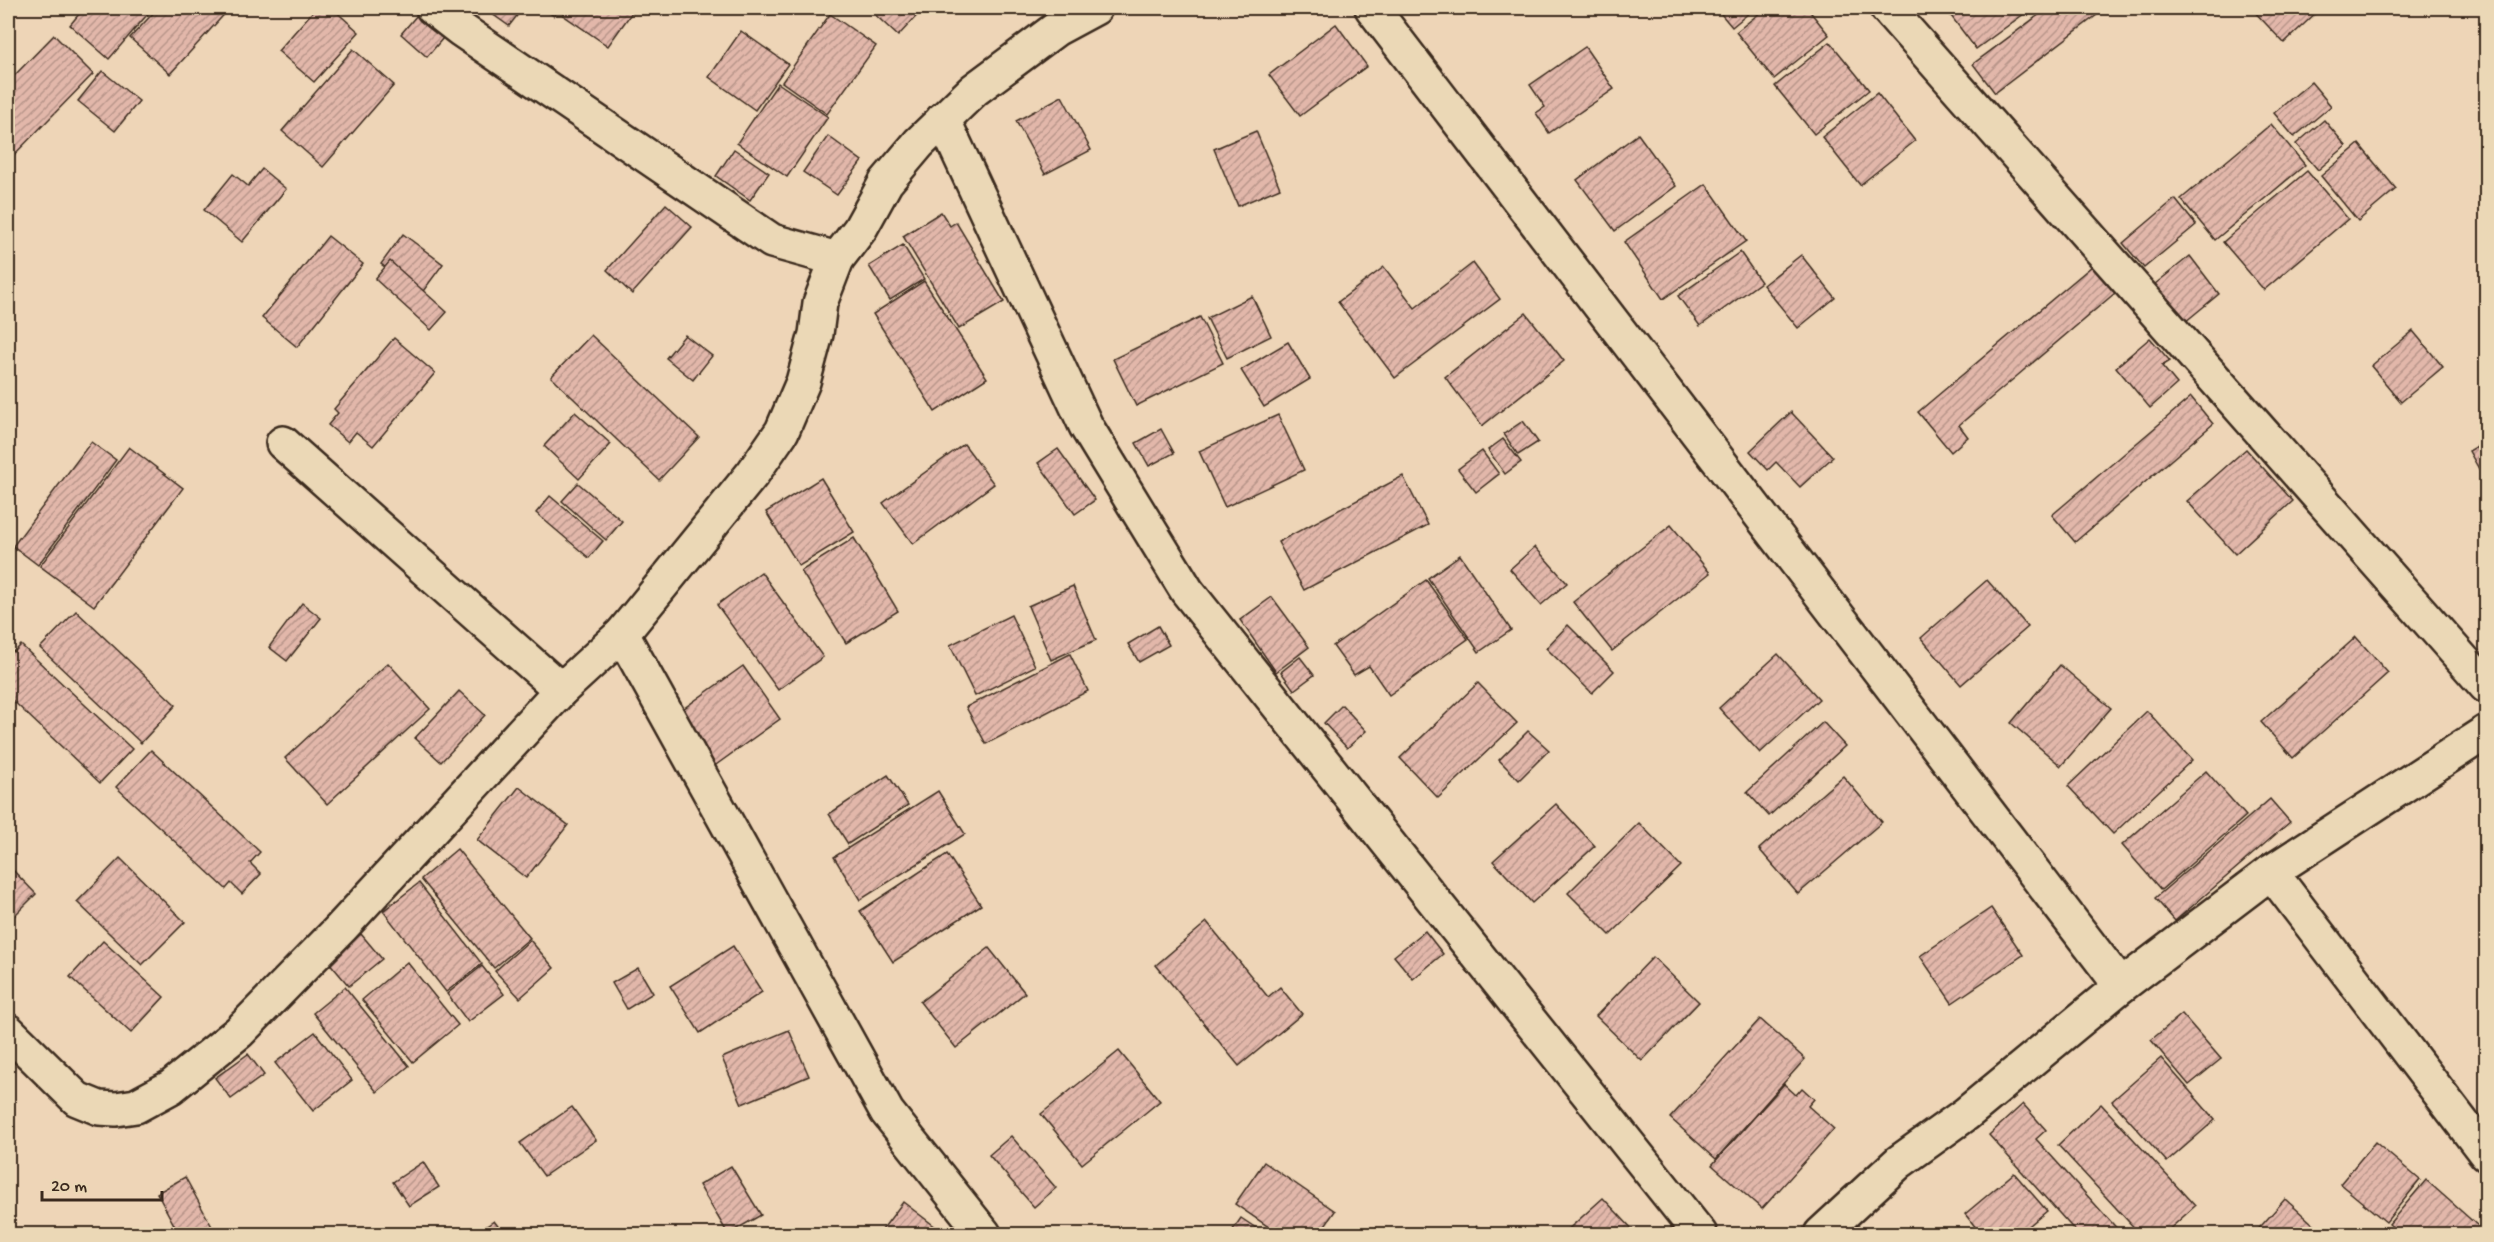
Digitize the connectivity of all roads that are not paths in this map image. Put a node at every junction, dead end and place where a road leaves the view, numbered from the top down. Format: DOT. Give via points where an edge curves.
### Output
graph roads {
  1 [pos="433,8"];
  2 [pos="1095,8"];
  3 [pos="1372,8"];
  4 [pos="1887,8"];
  5 [pos="943,119"];
  6 [pos="837,259"];
  7 [pos="283,443"];
  8 [pos="622,634"];
  9 [pos="2487,686"];
  10 [pos="561,690"];
  11 [pos="2487,732"];
  12 [pos="2271,872"];
  13 [pos="2121,986"];
  14 [pos="8,1031"];
  15 [pos="2487,1154"];
  16 [pos="984,1234"];
  17 [pos="1700,1234"];
  18 [pos="1821,1234"];
  1 -- 6 [label="street" via="772,241"];
  2 -- 5 [label="street" via="1020,55"];
  3 -- 13 [label="street"];
  4 -- 9 [label="street"];
  5 -- 6 [label="street" via="886,182 860,229"];
  5 -- 17 [label="street" via="1086,426 1187,591"];
  6 -- 8 [label="street" via="820,303 803,382 782,431 713,525"];
  7 -- 10 [label="street"];
  8 -- 10 [label="street"];
  8 -- 16 [label="street" via="886,1112"];
  10 -- 14 [label="street" via="239,1032 171,1087 136,1106 99,1108 77,1099"];
  11 -- 12 [label="street"];
  12 -- 13 [label="street"];
  12 -- 15 [label="street"];
  13 -- 18 [label="street" via="1966,1114 1899,1162"];
}
